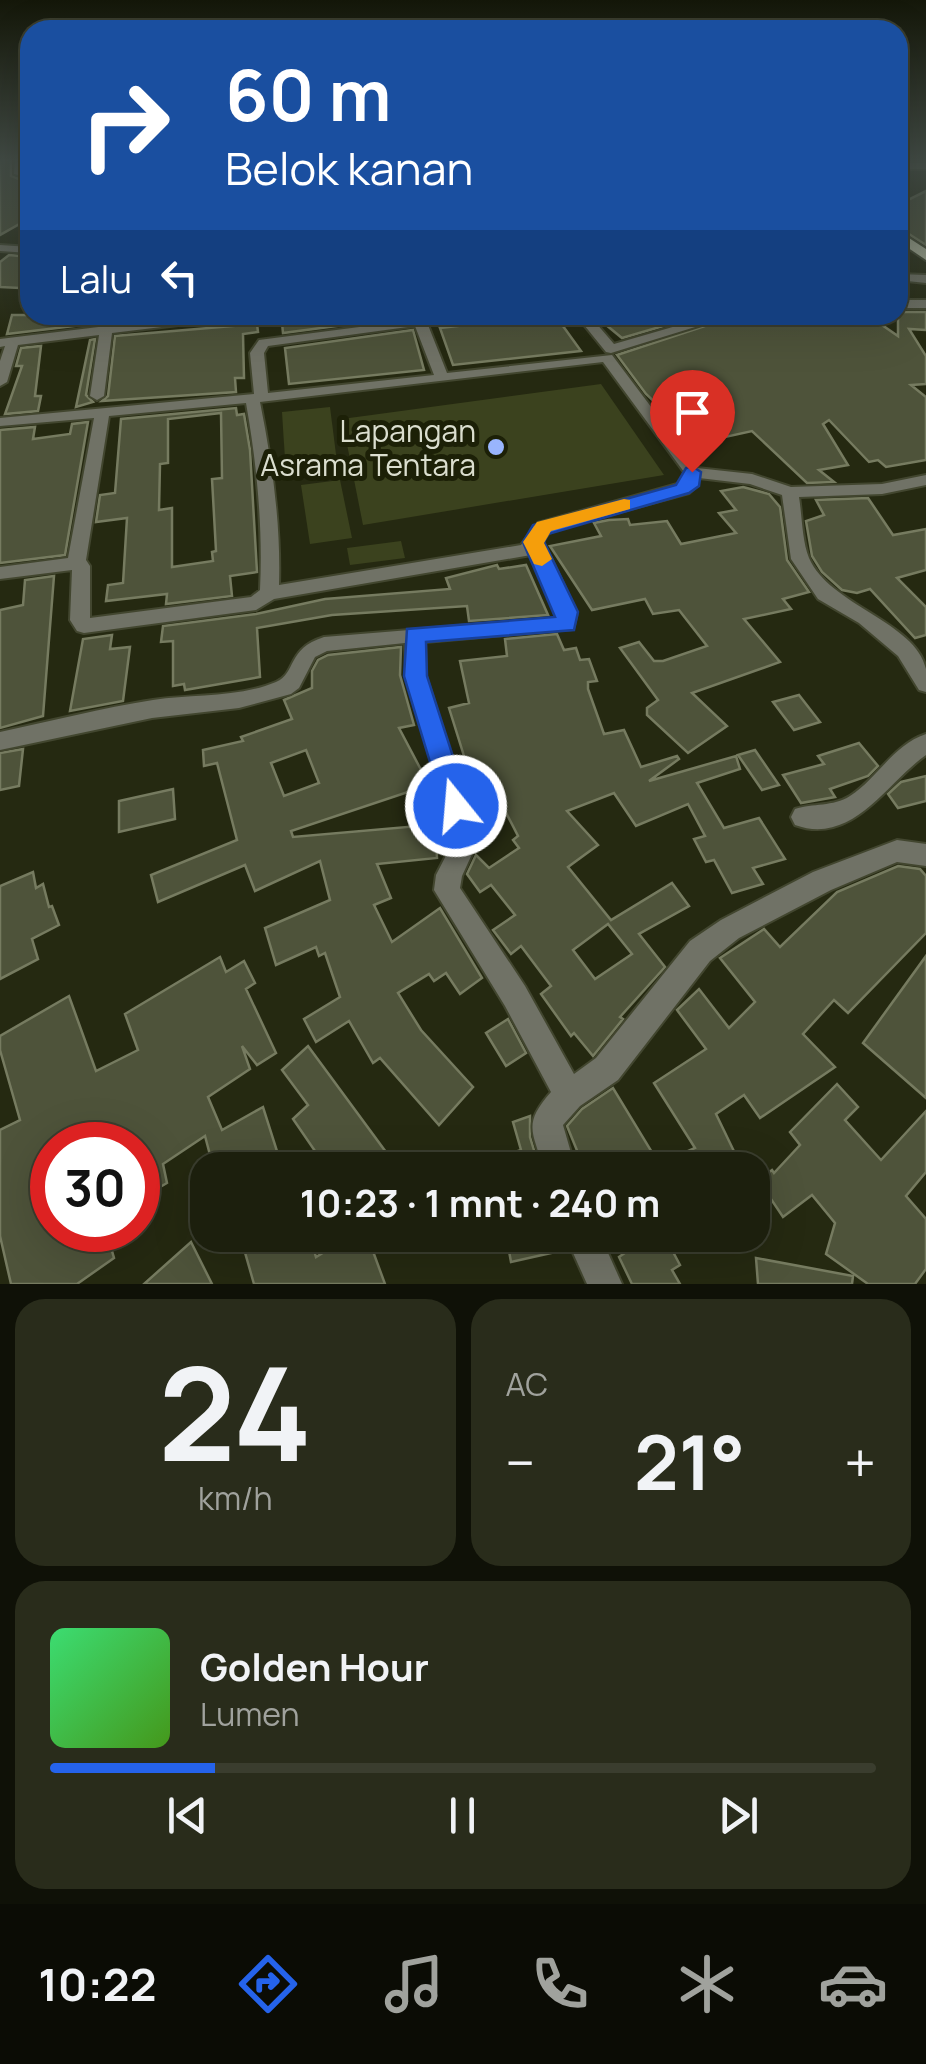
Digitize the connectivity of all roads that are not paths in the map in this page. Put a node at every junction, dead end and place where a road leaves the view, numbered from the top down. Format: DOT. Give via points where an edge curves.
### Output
graph roads {
  1 [pos="146,325"];
  2 [pos="398,325"];
  3 [pos="421,325"];
  4 [pos="589,325"];
  5 [pos="697,325"];
  6 [pos="106,330"];
  7 [pos="6,342"];
  8 [pos="608,354"];
  9 [pos="442,378"];
  10 [pos="0,382"];
  11 [pos="256,398"];
  12 [pos="100,404"];
  13 [pos="0,422"];
  14 [pos="692,472"];
  15 [pos="926,480"];
  16 [pos="790,492"];
  17 [pos="534,542"];
  18 [pos="76,563"];
  19 [pos="0,573"];
  20 [pos="269,593"];
  21 [pos="415,634"];
  22 [pos="916,653"];
  23 [pos="926,684"];
  24 [pos="0,742"];
  25 [pos="926,743"];
  26 [pos="803,818"];
  27 [pos="926,855"];
  28 [pos="569,1095"];
  29 [pos="555,1152"];
  30 [pos="590,1252"];
  31 [pos="605,1284"];
  1 -- 6 [label="street"];
  2 -- 11 [label="street" via="264,343"];
  3 -- 9 [label="street"];
  4 -- 8 [label="street"];
  5 -- 8 [label="street"];
  6 -- 7 [label="street"];
  6 -- 12 [label="street"];
  7 -- 10 [label="street"];
  8 -- 9 [label="street"];
  8 -- 14 [label="street"];
  9 -- 11 [label="street"];
  11 -- 12 [label="street"];
  11 -- 20 [label="street"];
  12 -- 13 [label="street"];
  12 -- 18 [label="street"];
  14 -- 16 [label="street" via="752,479"];
  14 -- 17 [label="street" via="690,486 544,527"];
  15 -- 16 [label="street" via="882,489"];
  16 -- 22 [label="street" via="800,559 825,594"];
  17 -- 20 [label="street" via="518,553"];
  17 -- 21 [label="street" via="567,612 566,624"];
  18 -- 19 [label="street"];
  18 -- 20 [label="street" via="84,570 84,626 256,603"];
  21 -- 24 [label="street" via="324,644 307,652 284,688 238,700 152,709"];
  21 -- 28 [label="street" via="416,676 466,841 448,890"];
  22 -- 23 [label="street"];
  25 -- 26 [label="street" via="895,762 870,799 854,809"];
  27 -- 28 [label="street" via="896,851 730,929 700,952 607,1069"];
  28 -- 29 [label="street" via="546,1122"];
  30 -- 31 [label="street"];
}
